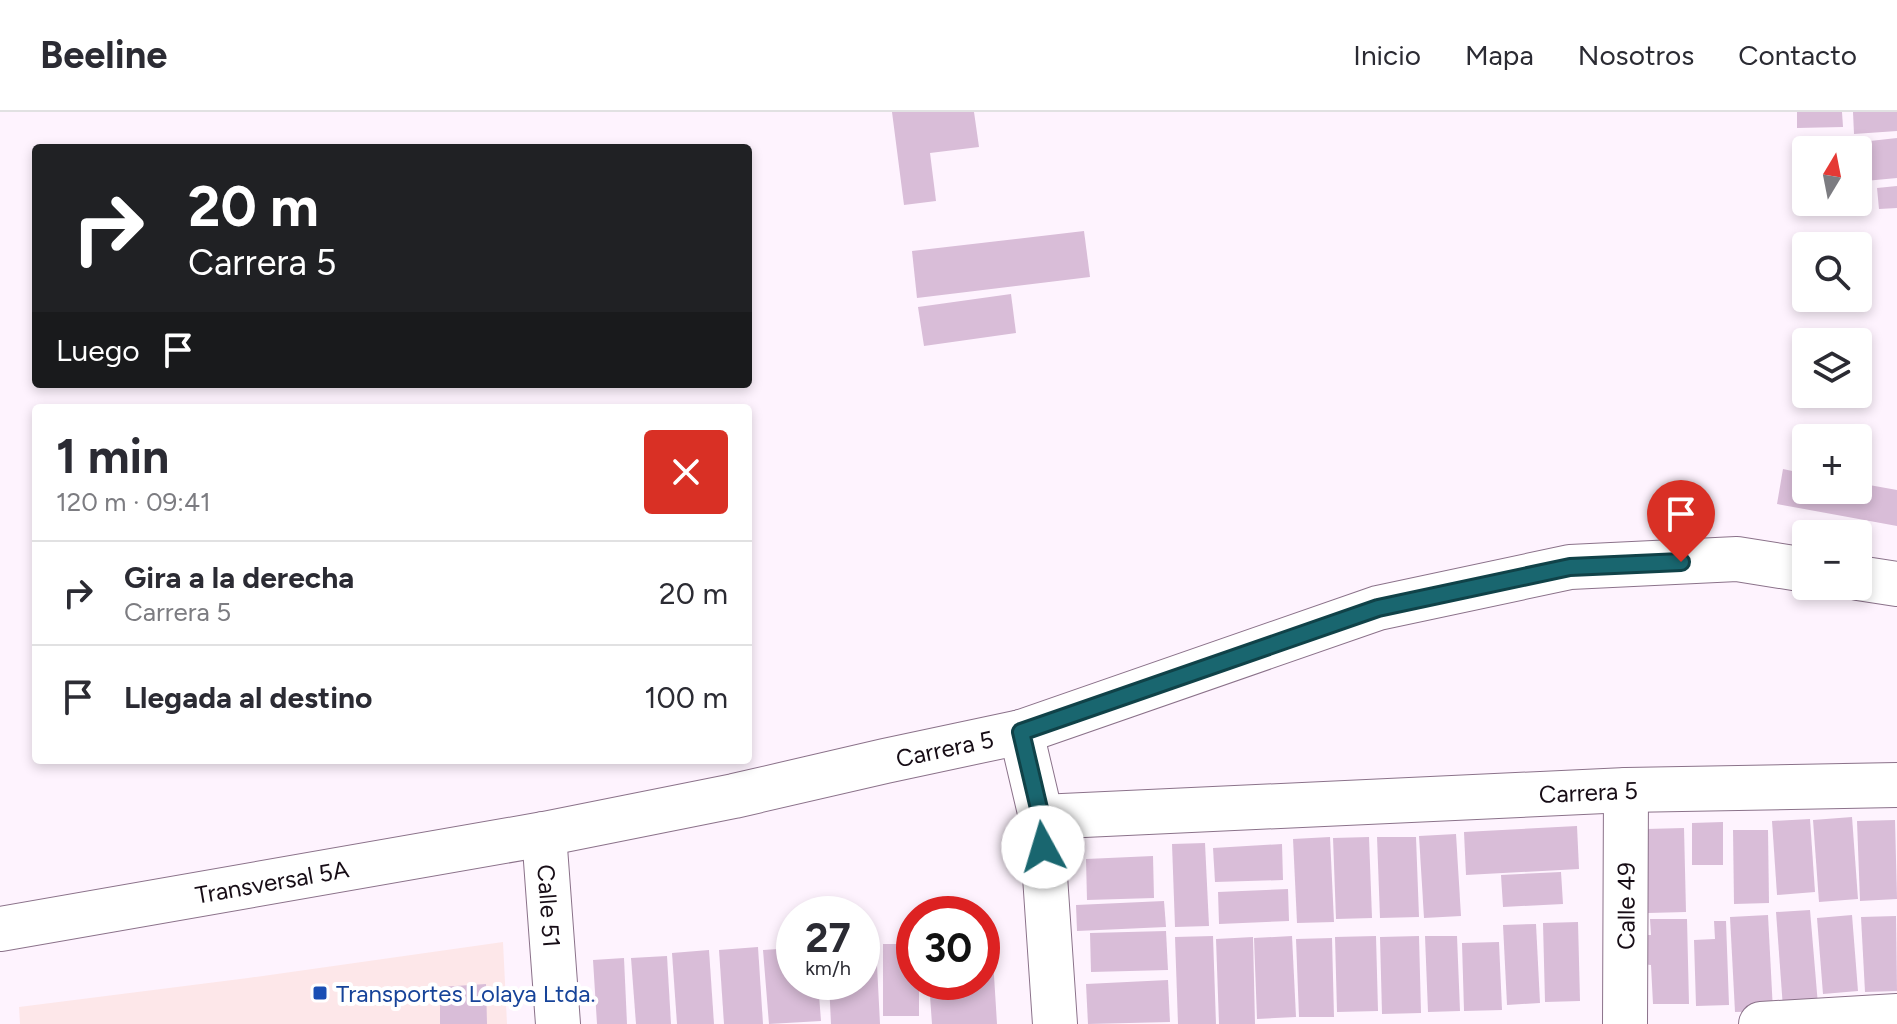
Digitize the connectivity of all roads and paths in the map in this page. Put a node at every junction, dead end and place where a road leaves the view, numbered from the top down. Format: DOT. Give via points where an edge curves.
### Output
graph roads {
  1 [pos="1792,568"];
  2 [pos="1872,580"];
  3 [pos="1897,584"];
  4 [pos="1021,732"];
  5 [pos="1897,785"];
  6 [pos="1626,790"];
  7 [pos="1041,817"];
  8 [pos="544,834"];
  9 [pos="0,929"];
  10 [pos="1897,1016"];
  11 [pos="558,1024"];
  12 [pos="1055,1024"];
  13 [pos="1625,1024"];
  14 [pos="1761,1024"];
  1 -- 4 [label="main road, Carrera 5" via="1737,559 1570,567 1378,608"];
  2 -- 3 [label="main road"];
  4 -- 7 [label="main road"];
  4 -- 8 [label="main road, Carrera 5"];
  5 -- 6 [label="main road, Carrera 5"];
  6 -- 7 [label="main road, Carrera 5"];
  6 -- 13 [label="main road, Calle 49"];
  7 -- 12 [label="main road"];
  8 -- 9 [label="main road, Transversal 5A"];
  8 -- 11 [label="main road, Calle 51"];
  10 -- 14 [label="main road"];
}
